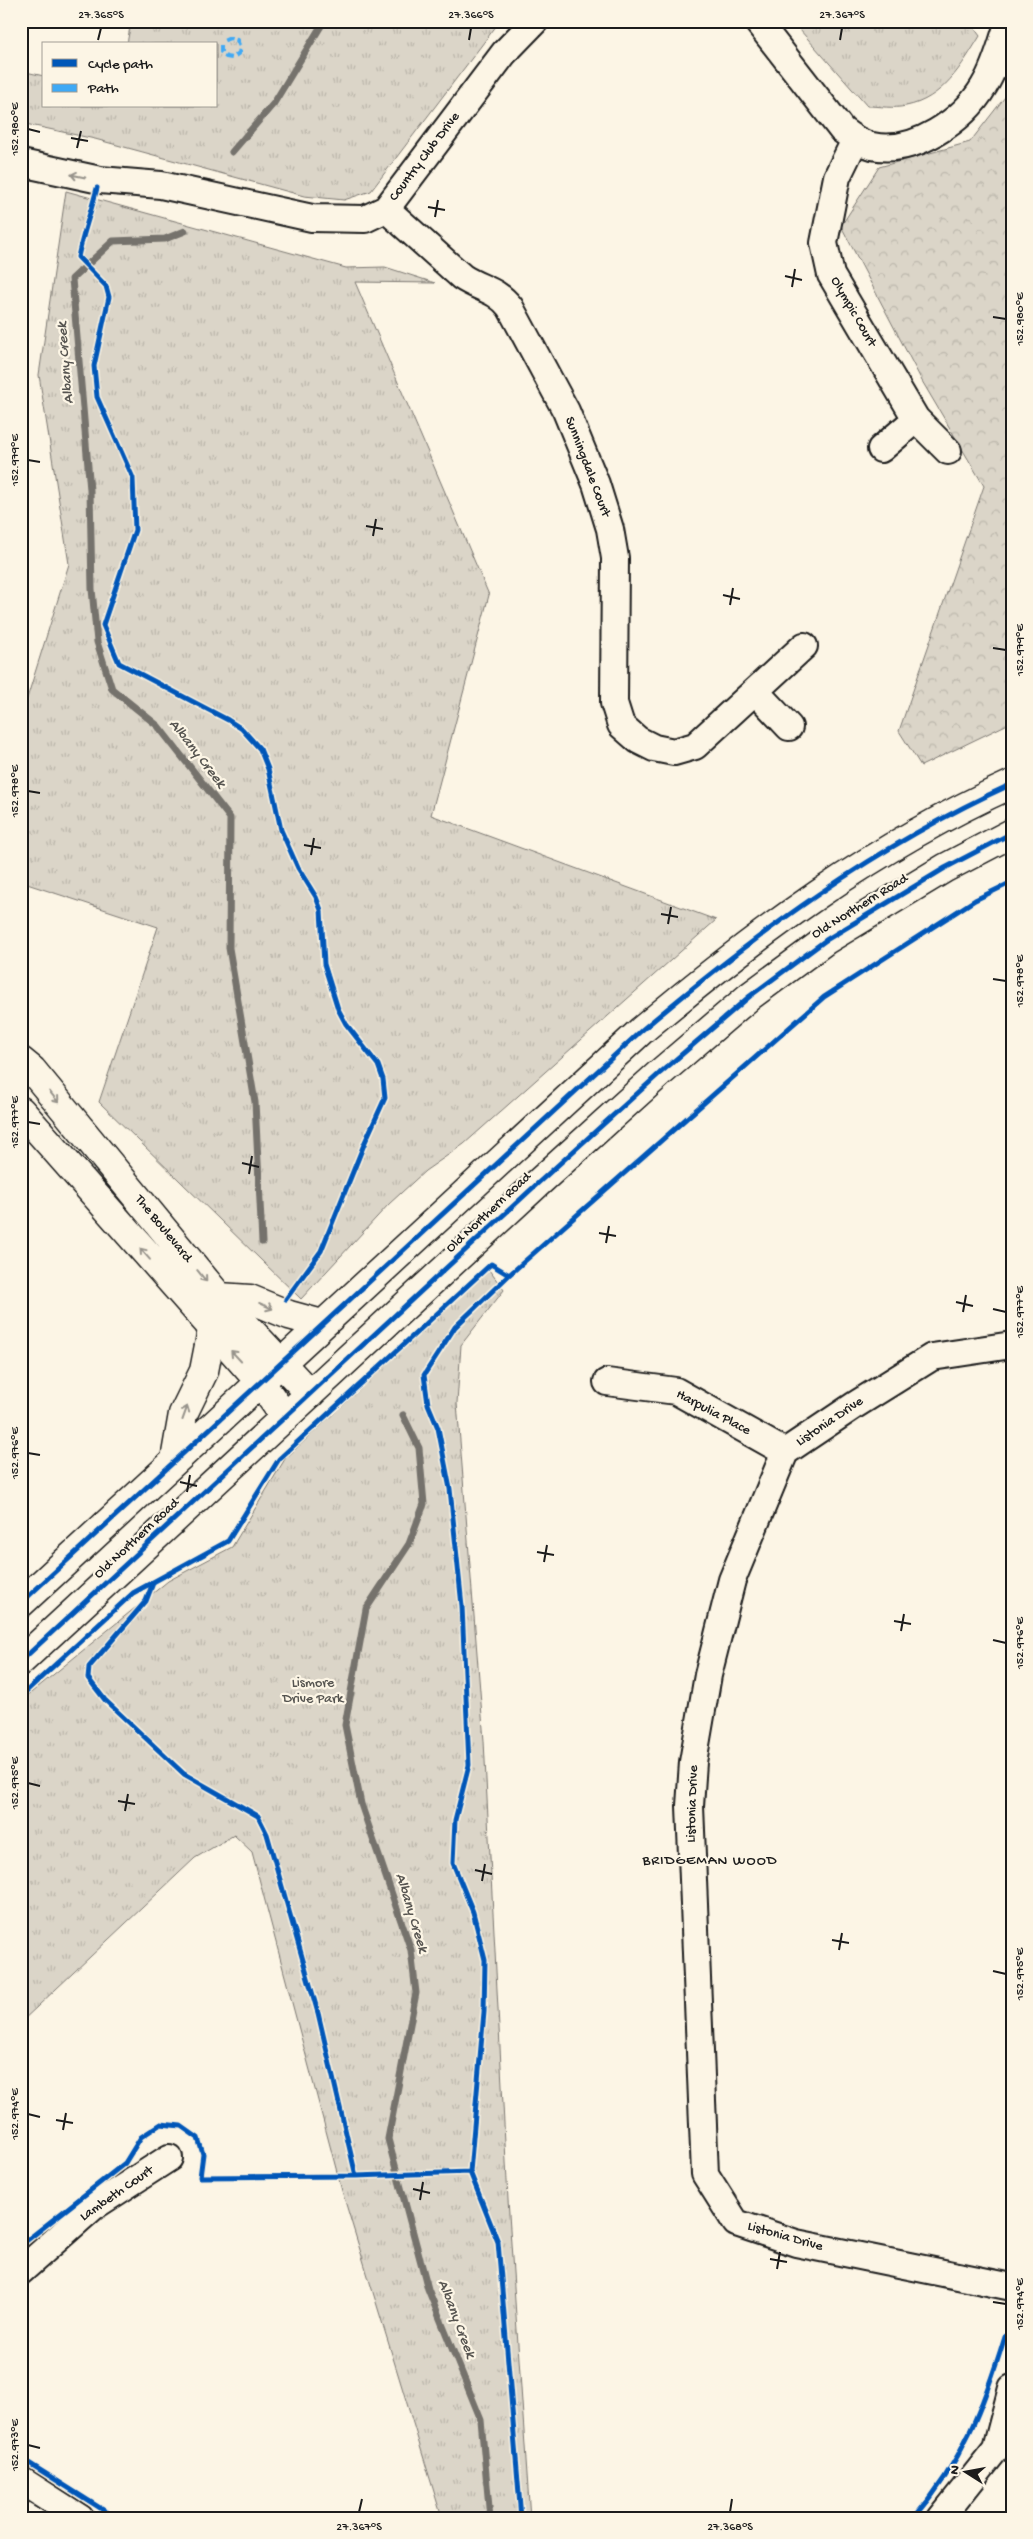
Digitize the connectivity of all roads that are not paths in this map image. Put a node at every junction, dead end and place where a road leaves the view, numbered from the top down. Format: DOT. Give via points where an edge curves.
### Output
graph roads {
  1 [pos="535,21"];
  2 [pos="757,21"];
  3 [pos="1009,21"];
  4 [pos="855,140"];
  5 [pos="21,144"];
  6 [pos="21,163"];
  7 [pos="161,185"];
  8 [pos="386,209"];
  9 [pos="916,419"];
  10 [pos="881,449"];
  11 [pos="948,451"];
  12 [pos="804,646"];
  13 [pos="755,691"];
  14 [pos="789,727"];
  15 [pos="1012,784"];
  16 [pos="1012,833"];
  17 [pos="21,1061"];
  18 [pos="21,1111"];
  19 [pos="219,1297"];
  20 [pos="322,1324"];
  21 [pos="212,1330"];
  22 [pos="1012,1345"];
  23 [pos="280,1363"];
  24 [pos="260,1382"];
  25 [pos="607,1382"];
  26 [pos="310,1394"];
  27 [pos="285,1417"];
  28 [pos="785,1452"];
  29 [pos="175,1460"];
  30 [pos="21,1603"];
  31 [pos="21,1661"];
  32 [pos="168,2158"];
  33 [pos="21,2271"];
  34 [pos="1012,2287"];
  35 [pos="1012,2388"];
  36 [pos="21,2480"];
  37 [pos="80,2518"];
  38 [pos="941,2518"];
  1 -- 8 [label="street, Country Club Drive" via="504,53"];
  2 -- 4 [label="street" via="842,130"];
  3 -- 4 [label="street" via="985,85 968,110 944,128 919,140 894,146"];
  4 -- 9 [label="street, Olympic Court" via="837,177 824,243 831,275"];
  5 -- 7 [label="street, Country Club Drive" via="103,162"];
  7 -- 6 [label="street, Country Club Drive, one-way" via="100,180"];
  7 -- 8 [label="street, Country Club Drive" via="312,218 365,219"];
  8 -- 13 [label="street, Sunningdale Court" via="471,283 502,296 566,411 596,484 610,529 615,558 614,703 621,725 638,740 654,748 674,752 695,746"];
  9 -- 10 [label="street"];
  9 -- 11 [label="street, Olympic Court"];
  12 -- 13 [label="street, Sunningdale Court"];
  13 -- 14 [label="street"];
  15 -- 20 [label="main road" via="916,833 856,869 784,916 704,978 642,1030"];
  16 -- 26 [label="main road, Old Northern Road" via="945,868 826,940 750,996 653,1080"];
  17 -- 19 [label="main road, The Boulevard, one-way" via="32,1070"];
  21 -- 18 [label="main road, The Boulevard, one-way"];
  19 -- 20 [label="main road, one-way" via="250,1299 289,1316"];
  19 -- 23 [label="main road, The Boulevard"];
  20 -- 23 [label="main road"];
  24 -- 21 [label="main road, The Boulevard, one-way"];
  29 -- 21 [label="main road, one-way" via="183,1414 204,1371"];
  22 -- 28 [label="street, Listonia Drive" via="932,1357"];
  23 -- 24 [label="main road"];
  23 -- 26 [label="main road, The Boulevard"];
  24 -- 27 [label="main road, The Boulevard"];
  24 -- 29 [label="main road"];
  25 -- 28 [label="street, Harpulia Place" via="676,1391"];
  26 -- 27 [label="main road, Old Northern Road"];
  27 -- 31 [label="main road, Old Northern Road"];
  28 -- 34 [label="street, Listonia Drive" via="732,1580 708,1674 694,1762 690,1806 705,2174 736,2222 796,2243"];
  29 -- 30 [label="main road"];
  32 -- 33 [label="street, Lambeth Court" via="93,2208"];
  35 -- 38 [label="street" via="996,2449"];
  36 -- 37 [label="street"];
}
